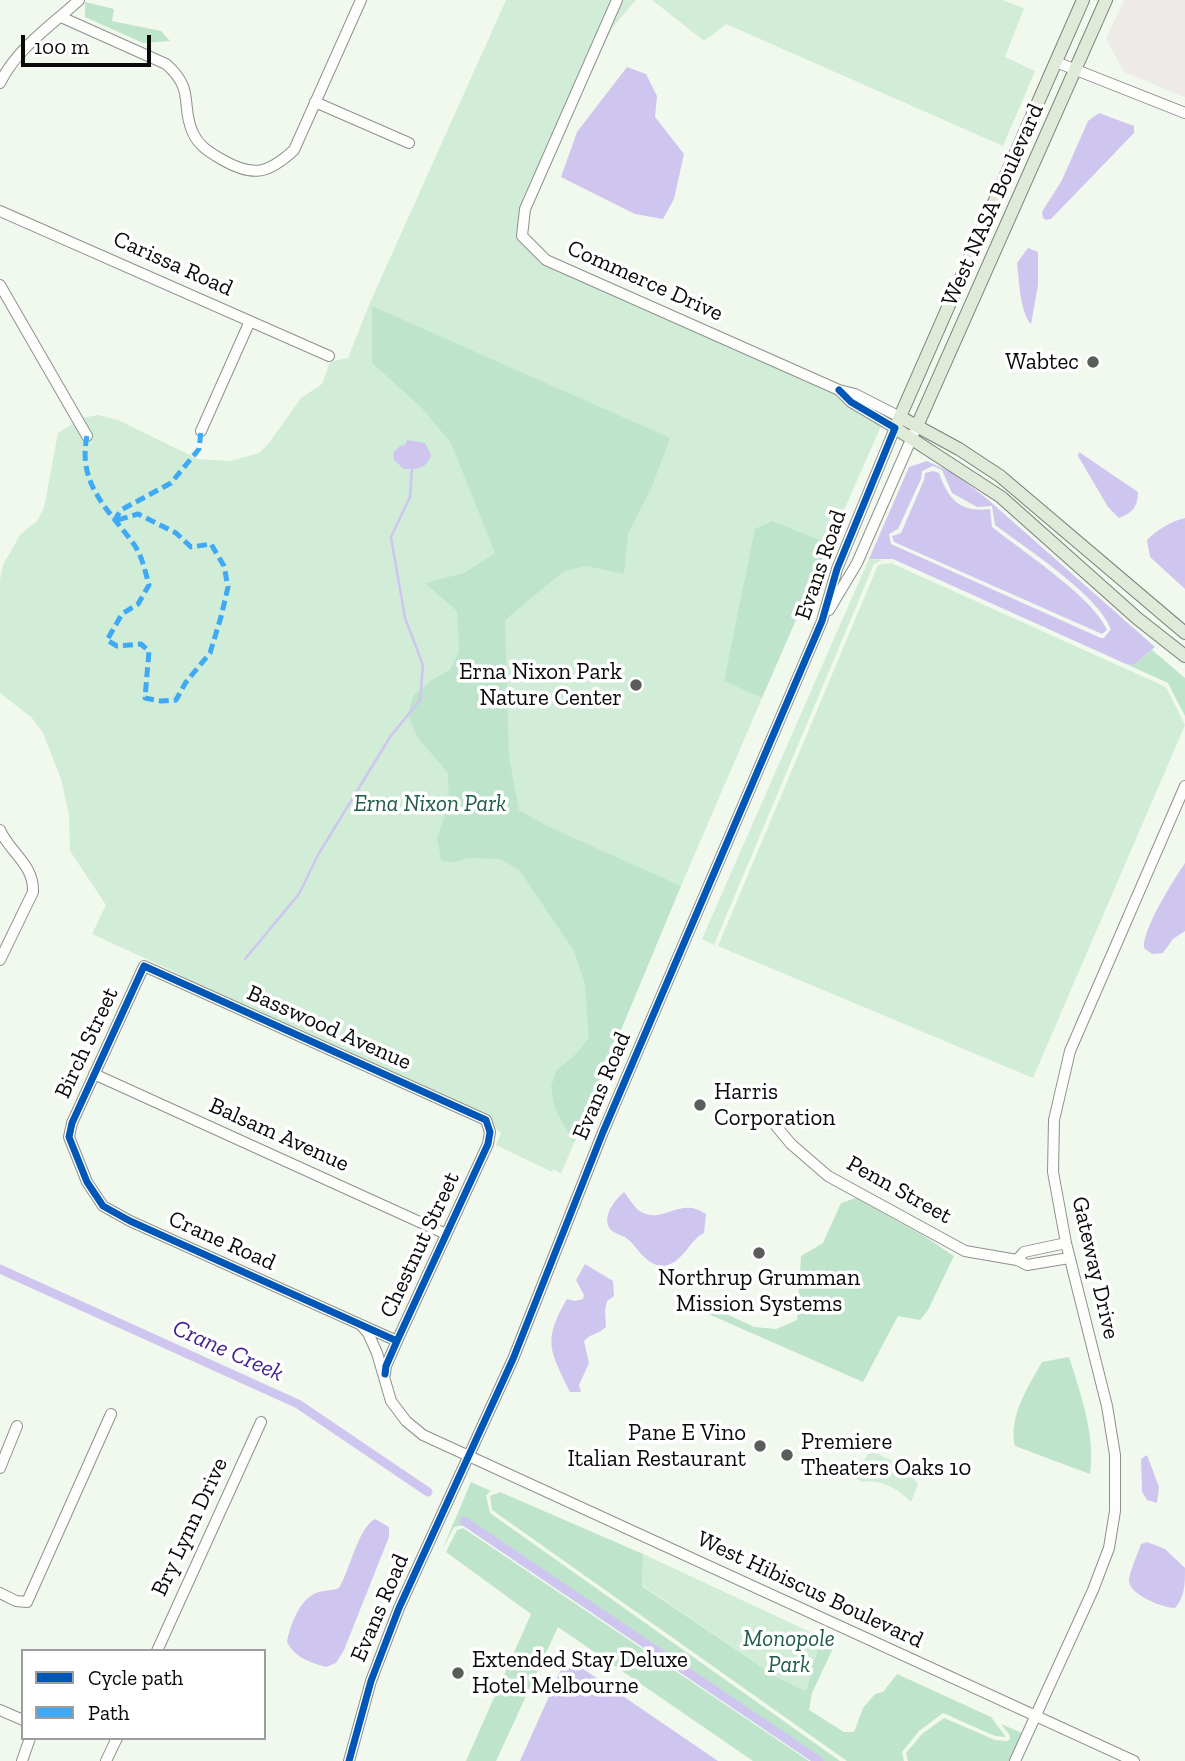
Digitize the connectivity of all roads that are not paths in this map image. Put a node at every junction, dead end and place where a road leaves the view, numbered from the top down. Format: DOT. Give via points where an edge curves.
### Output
graph roads {
  1 [pos="79,0"];
  2 [pos="361,0"];
  3 [pos="617,0"];
  4 [pos="1083,0"];
  5 [pos="1106,0"];
  6 [pos="61,17"];
  7 [pos="1056,62"];
  8 [pos="1076,69"];
  9 [pos="0,83"];
  10 [pos="315,102"];
  11 [pos="1185,113"];
  12 [pos="409,143"];
  13 [pos="0,211"];
  14 [pos="0,285"];
  15 [pos="250,321"];
  16 [pos="330,356"];
  17 [pos="897,423"];
  18 [pos="917,426"];
  19 [pos="201,431"];
  20 [pos="87,436"];
  21 [pos="912,439"];
  22 [pos="822,621"];
  23 [pos="1185,633"];
  24 [pos="1185,656"];
  25 [pos="1185,786"];
  26 [pos="0,830"];
  27 [pos="0,960"];
  28 [pos="144,966"];
  29 [pos="94,1074"];
  30 [pos="776,1126"];
  31 [pos="490,1132"];
  32 [pos="69,1137"];
  33 [pos="446,1234"];
  34 [pos="1066,1243"];
  35 [pos="1069,1258"];
  36 [pos="1017,1260"];
  37 [pos="360,1324"];
  38 [pos="397,1341"];
  39 [pos="385,1374"];
  40 [pos="111,1414"];
  41 [pos="261,1422"];
  42 [pos="17,1426"];
  43 [pos="469,1455"];
  44 [pos="0,1468"];
  45 [pos="0,1593"];
  46 [pos="158,1649"];
  47 [pos="0,1710"];
  48 [pos="1035,1716"];
  49 [pos="21,1719"];
  50 [pos="29,1740"];
  51 [pos="116,1740"];
  52 [pos="22,1761"];
  53 [pos="106,1761"];
  54 [pos="349,1761"];
  55 [pos="1015,1761"];
  56 [pos="1134,1761"];
  1 -- 6 [label="street"];
  2 -- 10 [label="street"];
  3 -- 17 [label="street, Commerce Drive" via="525,209 522,236 545,260 855,394"];
  4 -- 7 [label="main road, West NASA Boulevard"];
  5 -- 8 [label="main road, West NASA Boulevard"];
  6 -- 9 [label="street" via="21,52"];
  6 -- 10 [label="street" via="166,64 179,75 192,131 201,146 240,170 261,171 279,164 294,150"];
  7 -- 8 [label="street"];
  7 -- 17 [label="main road, West NASA Boulevard"];
  8 -- 11 [label="street"];
  8 -- 18 [label="main road, West NASA Boulevard"];
  10 -- 12 [label="street"];
  13 -- 15 [label="street, Carissa Road"];
  14 -- 20 [label="street"];
  15 -- 16 [label="street, Carissa Road"];
  15 -- 19 [label="street"];
  17 -- 18 [label="main road"];
  17 -- 21 [label="main road"];
  17 -- 22 [label="street, Evans Road" via="837,569"];
  18 -- 21 [label="street, Evans Road"];
  18 -- 23 [label="main road" via="1014,486"];
  21 -- 22 [label="street, Evans Road" via="858,563"];
  21 -- 24 [label="main road" via="1001,498"];
  22 -- 43 [label="street, Evans Road"];
  25 -- 34 [label="street, Gateway Drive" via="1070,1051 1054,1121 1053,1172"];
  26 -- 27 [label="street" via="33,881 33,892"];
  28 -- 29 [label="street, Birch Street"];
  28 -- 31 [label="street, Basswood Avenue" via="486,1120"];
  29 -- 32 [label="street, Birch Street"];
  29 -- 33 [label="street, Balsam Avenue"];
  30 -- 36 [label="street, Penn Street" via="828,1175 874,1202 965,1251"];
  31 -- 33 [label="street, Chestnut Street"];
  32 -- 37 [label="street, Crane Road" via="87,1182 103,1206"];
  33 -- 38 [label="street, Chestnut Street"];
  34 -- 35 [label="street, Gateway Drive"];
  34 -- 36 [label="street" via="1024,1252"];
  35 -- 36 [label="street, Penn Street" via="1027,1265"];
  35 -- 48 [label="street, Gateway Drive" via="1107,1406 1115,1455 1115,1511 1110,1548"];
  37 -- 38 [label="street, Crane Road"];
  37 -- 39 [label="street"];
  38 -- 39 [label="street, Chestnut Street"];
  39 -- 43 [label="street" via="391,1401 406,1421"];
  40 -- 45 [label="street" via="27,1602"];
  41 -- 46 [label="street, Bry Lynn Drive"];
  42 -- 44 [label="street"];
  43 -- 48 [label="street, West Hibiscus Boulevard"];
  43 -- 54 [label="street, Evans Road" via="390,1632"];
  47 -- 49 [label="street"];
  48 -- 55 [label="street, Gateway Drive"];
  48 -- 56 [label="street, West Hibiscus Boulevard"];
  50 -- 52 [label="street"];
  51 -- 53 [label="street"];
}
